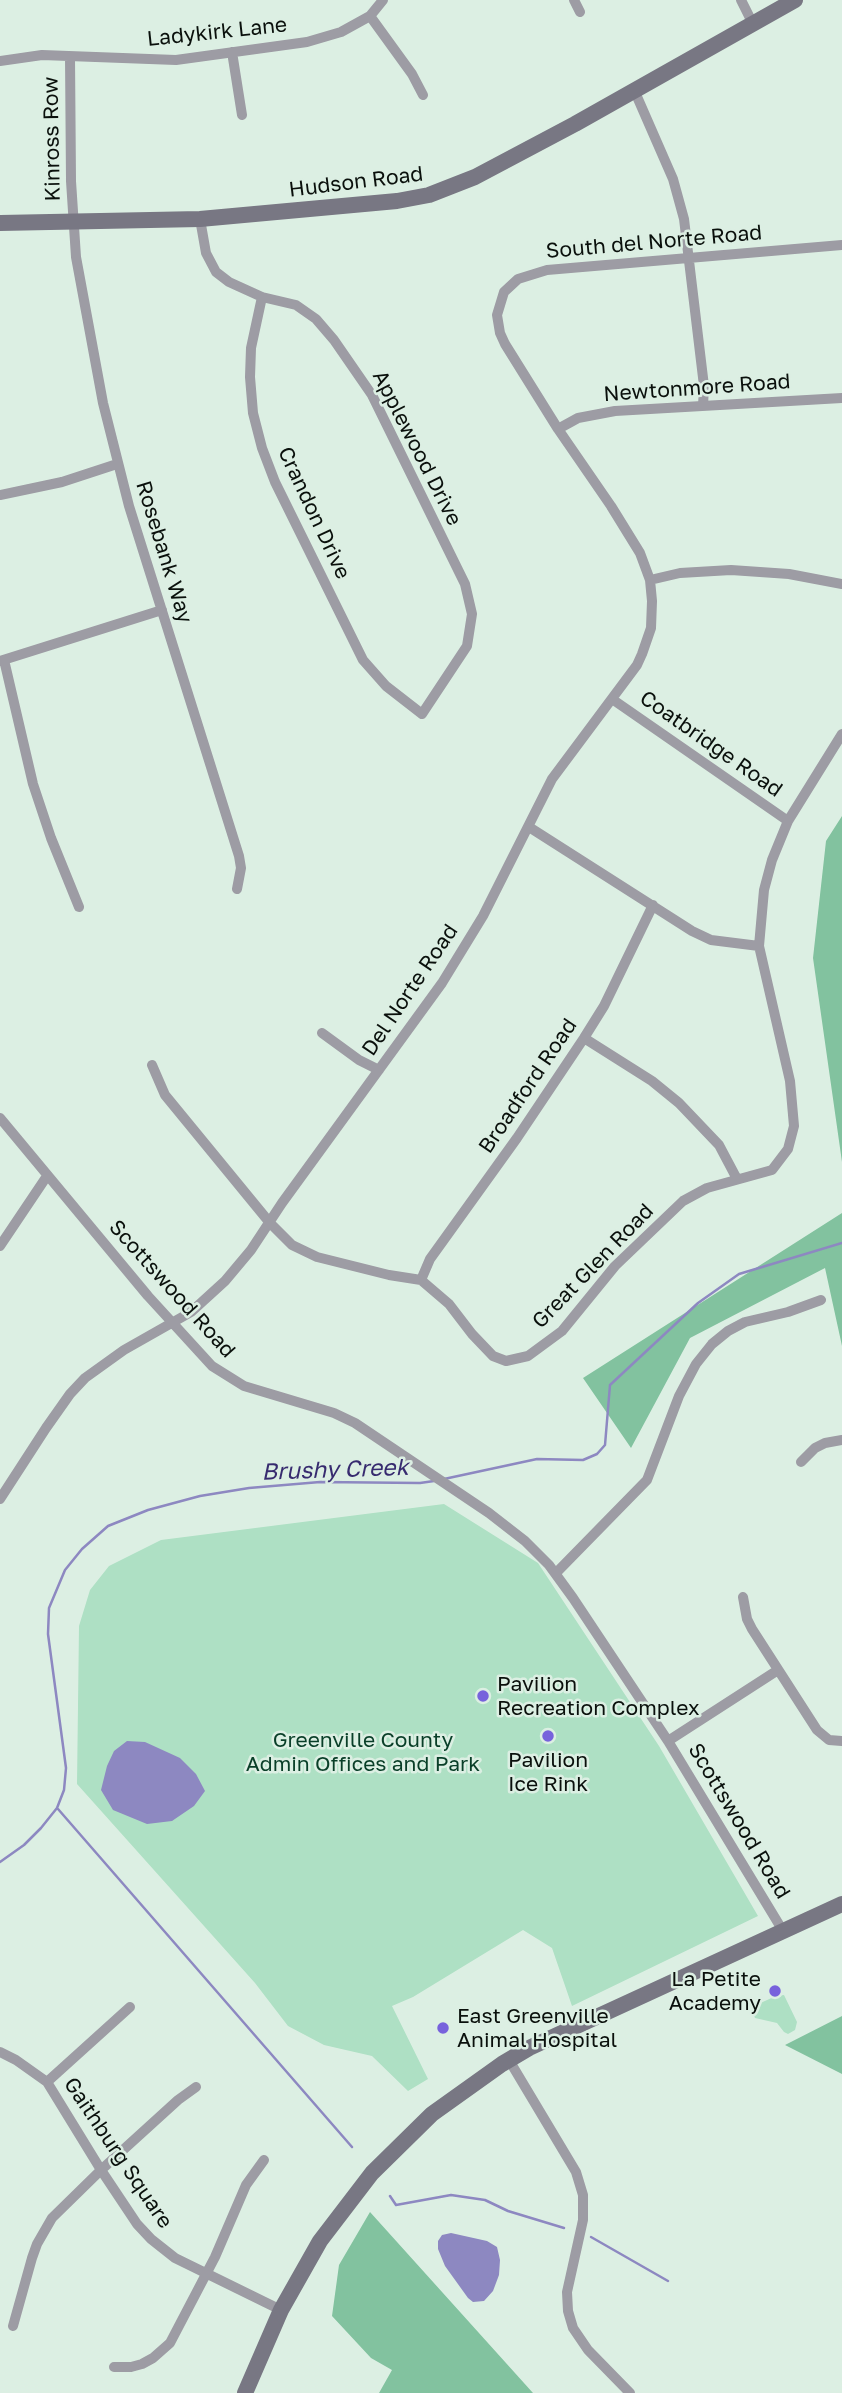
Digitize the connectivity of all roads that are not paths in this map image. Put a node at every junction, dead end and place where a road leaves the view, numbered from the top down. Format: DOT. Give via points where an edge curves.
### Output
graph roads {
  1 [pos="383,0"];
  2 [pos="574,0"];
  3 [pos="741,0"];
  4 [pos="795,0"];
  5 [pos="580,12"];
  6 [pos="370,16"];
  7 [pos="753,24"];
  8 [pos="232,52"];
  9 [pos="70,57"];
  10 [pos="0,61"];
  11 [pos="635,92"];
  12 [pos="423,95"];
  13 [pos="242,115"];
  14 [pos="200,219"];
  15 [pos="74,221"];
  16 [pos="0,223"];
  17 [pos="842,245"];
  18 [pos="690,257"];
  19 [pos="262,297"];
  20 [pos="842,398"];
  21 [pos="703,406"];
  22 [pos="558,429"];
  23 [pos="117,464"];
  24 [pos="0,495"];
  25 [pos="650,580"];
  26 [pos="842,584"];
  27 [pos="162,610"];
  28 [pos="2,660"];
  29 [pos="612,699"];
  30 [pos="422,714"];
  31 [pos="842,734"];
  32 [pos="788,821"];
  33 [pos="529,827"];
  34 [pos="237,889"];
  35 [pos="653,905"];
  36 [pos="79,907"];
  37 [pos="759,946"];
  38 [pos="322,1033"];
  39 [pos="584,1038"];
  40 [pos="152,1065"];
  41 [pos="379,1070"];
  42 [pos="0,1118"];
  43 [pos="47,1176"];
  44 [pos="737,1179"];
  45 [pos="270,1223"];
  46 [pos="0,1246"];
  47 [pos="421,1280"];
  48 [pos="821,1300"];
  49 [pos="172,1323"];
  50 [pos="842,1440"];
  51 [pos="801,1462"];
  52 [pos="0,1499"];
  53 [pos="556,1573"];
  54 [pos="743,1597"];
  55 [pos="778,1670"];
  56 [pos="668,1741"];
  57 [pos="842,1741"];
  58 [pos="842,1905"];
  59 [pos="783,1931"];
  60 [pos="130,2007"];
  61 [pos="0,2052"];
  62 [pos="509,2060"];
  63 [pos="47,2082"];
  64 [pos="196,2087"];
  65 [pos="264,2160"];
  66 [pos="101,2170"];
  67 [pos="206,2274"];
  68 [pos="281,2311"];
  69 [pos="13,2326"];
  70 [pos="114,2367"];
  71 [pos="245,2393"];
  72 [pos="630,2393"];
  1 -- 6 [label="street, Ladykirk Lane"];
  2 -- 5 [label="street"];
  3 -- 7 [label="street"];
  4 -- 7 [label="street, Hudson Road"];
  6 -- 8 [label="street, Ladykirk Lane" via="320,39"];
  6 -- 12 [label="street"];
  7 -- 11 [label="street, Hudson Road"];
  8 -- 9 [label="street, Ladykirk Lane" via="176,60"];
  8 -- 13 [label="street"];
  9 -- 10 [label="street, Ladykirk Lane" via="43,55"];
  9 -- 15 [label="street, Kinross Row"];
  11 -- 14 [label="street, Hudson Road" via="475,177 429,195"];
  11 -- 18 [label="street" via="673,179"];
  14 -- 15 [label="street, Hudson Road"];
  14 -- 19 [label="street, Applewood Drive" via="206,253 216,272"];
  15 -- 16 [label="street, Hudson Road"];
  15 -- 23 [label="street, Rosebank Way" via="76,257"];
  17 -- 18 [label="street, South del Norte Road"];
  18 -- 21 [label="street"];
  18 -- 22 [label="street, South del Norte Road" via="547,270 526,275 508,287 498,308 500,333"];
  19 -- 30 [label="street, Crandon Drive" via="250,377 253,413 275,482 363,660 386,686"];
  19 -- 30 [label="street, Applewood Drive" via="296,305 334,340 372,395 465,584 472,614 467,646"];
  20 -- 21 [label="street, Newtonmore Road"];
  21 -- 22 [label="street, Newtonmore Road" via="592,414"];
  22 -- 25 [label="street, Del Norte Road" via="632,541"];
  23 -- 24 [label="street"];
  23 -- 27 [label="street, Rosebank Way"];
  25 -- 26 [label="street" via="731,570"];
  25 -- 29 [label="street, Del Norte Road" via="648,641"];
  27 -- 28 [label="street"];
  27 -- 34 [label="street, Rosebank Way" via="239,856"];
  28 -- 36 [label="street" via="33,784"];
  29 -- 32 [label="street, Coatbridge Road"];
  29 -- 33 [label="street, Del Norte Road" via="552,779"];
  31 -- 32 [label="street, Great Glen Road"];
  32 -- 37 [label="street, Great Glen Road" via="766,879"];
  33 -- 35 [label="street"];
  33 -- 41 [label="street, Del Norte Road" via="461,954"];
  35 -- 37 [label="street" via="704,937"];
  35 -- 39 [label="street, Broadford Road"];
  37 -- 44 [label="street, Great Glen Road" via="790,1081 793,1126 779,1164 763,1174"];
  38 -- 41 [label="street"];
  39 -- 44 [label="street" via="679,1103 719,1145"];
  39 -- 47 [label="street, Broadford Road" via="430,1259"];
  40 -- 45 [label="street" via="165,1095"];
  41 -- 45 [label="street, Del Norte Road"];
  42 -- 43 [label="street, Scottswood Road"];
  43 -- 46 [label="street"];
  43 -- 49 [label="street, Scottswood Road"];
  44 -- 47 [label="street, Great Glen Road" via="683,1201 615,1266 562,1331 515,1361 500,1360 487,1352 449,1304"];
  45 -- 47 [label="street" via="292,1245 317,1257"];
  45 -- 49 [label="street, Del Norte Road" via="225,1281"];
  48 -- 53 [label="street" via="745,1322 712,1344 679,1396 647,1480"];
  49 -- 52 [label="street, Del Norte Road" via="85,1378"];
  49 -- 53 [label="street, Scottswood Road" via="201,1356 232,1380 355,1423 514,1532"];
  50 -- 51 [label="street" via="815,1448"];
  53 -- 56 [label="street, Scottswood Road"];
  54 -- 55 [label="street" via="747,1619"];
  55 -- 56 [label="street"];
  55 -- 57 [label="street" via="820,1734"];
  56 -- 59 [label="street, Scottswood Road"];
  58 -- 59 [label="street"];
  59 -- 62 [label="street"];
  60 -- 63 [label="street"];
  61 -- 63 [label="street, Gaithburg Square"];
  62 -- 68 [label="street" via="432,2114 372,2173 320,2241"];
  62 -- 72 [label="street" via="576,2172 583,2195 583,2220 567,2292 573,2328"];
  63 -- 66 [label="street, Gaithburg Square"];
  64 -- 66 [label="street"];
  65 -- 67 [label="street" via="246,2185"];
  66 -- 67 [label="street, Gaithburg Square" via="150,2239"];
  66 -- 69 [label="street" via="43,2231"];
  67 -- 68 [label="street, Gaithburg Square"];
  67 -- 70 [label="street" via="164,2349 142,2364"];
  68 -- 71 [label="street"];
}
